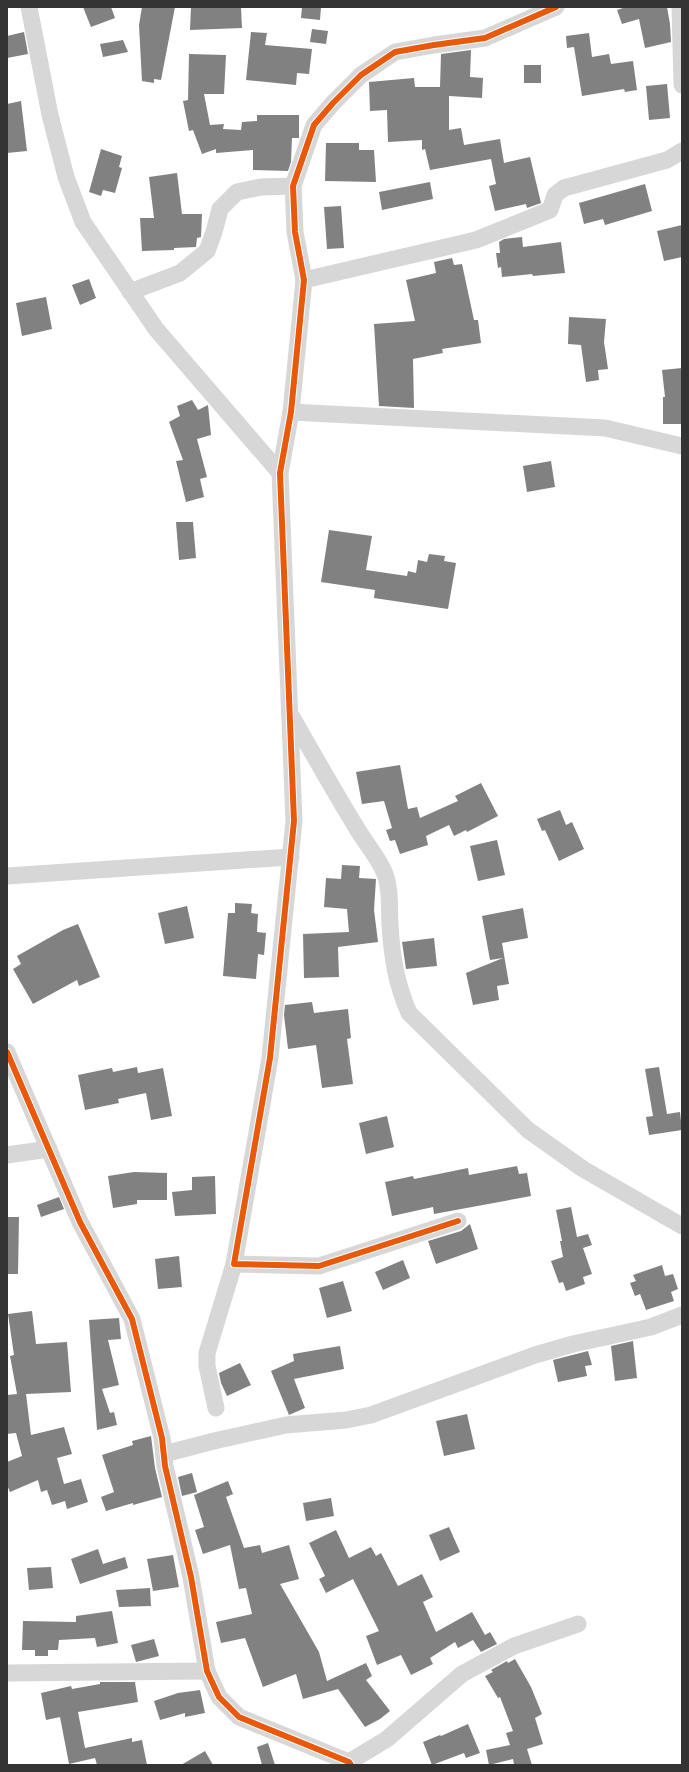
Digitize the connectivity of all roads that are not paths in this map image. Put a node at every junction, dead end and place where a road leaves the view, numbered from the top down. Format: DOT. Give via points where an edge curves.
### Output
graph roads {
  1 [pos="29,7"];
  2 [pos="556,7"];
  3 [pos="680,7"];
  4 [pos="682,85"];
  5 [pos="682,151"];
  6 [pos="293,186"];
  7 [pos="304,280"];
  8 [pos="130,292"];
  9 [pos="291,412"];
  10 [pos="682,446"];
  11 [pos="280,473"];
  12 [pos="290,713"];
  13 [pos="291,857"];
  14 [pos="7,876"];
  15 [pos="7,1052"];
  16 [pos="48,1149"];
  17 [pos="7,1155"];
  18 [pos="458,1222"];
  19 [pos="682,1226"];
  20 [pos="234,1264"];
  21 [pos="682,1315"];
  22 [pos="216,1408"];
  23 [pos="164,1454"];
  24 [pos="578,1624"];
  25 [pos="207,1671"];
  26 [pos="7,1673"];
  27 [pos="350,1763"];
  1 -- 8 [label="street" via="50,115 66,177 83,222"];
  2 -- 6 [label="street" via="485,38 395,52 361,75 314,125"];
  3 -- 4 [label="street"];
  5 -- 7 [label="street" via="667,160 564,188 555,195 550,210 476,240"];
  6 -- 7 [label="street" via="295,232"];
  6 -- 8 [label="street" via="261,187 237,192 220,209 207,251 180,273"];
  7 -- 9 [label="street"];
  8 -- 11 [label="street" via="156,329"];
  9 -- 10 [label="street" via="605,428"];
  9 -- 11 [label="street"];
  11 -- 12 [label="street"];
  12 -- 13 [label="street" via="294,821"];
  12 -- 19 [label="street" via="336,795 381,864 390,895 393,963 400,992 409,1013 528,1130 583,1169"];
  13 -- 14 [label="street"];
  13 -- 20 [label="street" via="270,1058"];
  15 -- 16 [label="street"];
  16 -- 17 [label="street"];
  16 -- 23 [label="street" via="80,1222 132,1318"];
  18 -- 20 [label="street" via="319,1266"];
  20 -- 22 [label="street" via="207,1353 207,1366"];
  21 -- 23 [label="street" via="651,1327 535,1355 371,1415 339,1421 286,1425"];
  23 -- 25 [label="street" via="191,1577"];
  24 -- 27 [label="street" via="514,1646 462,1674 387,1739"];
  25 -- 26 [label="street"];
  25 -- 27 [label="street" via="219,1697 239,1717"];
}
